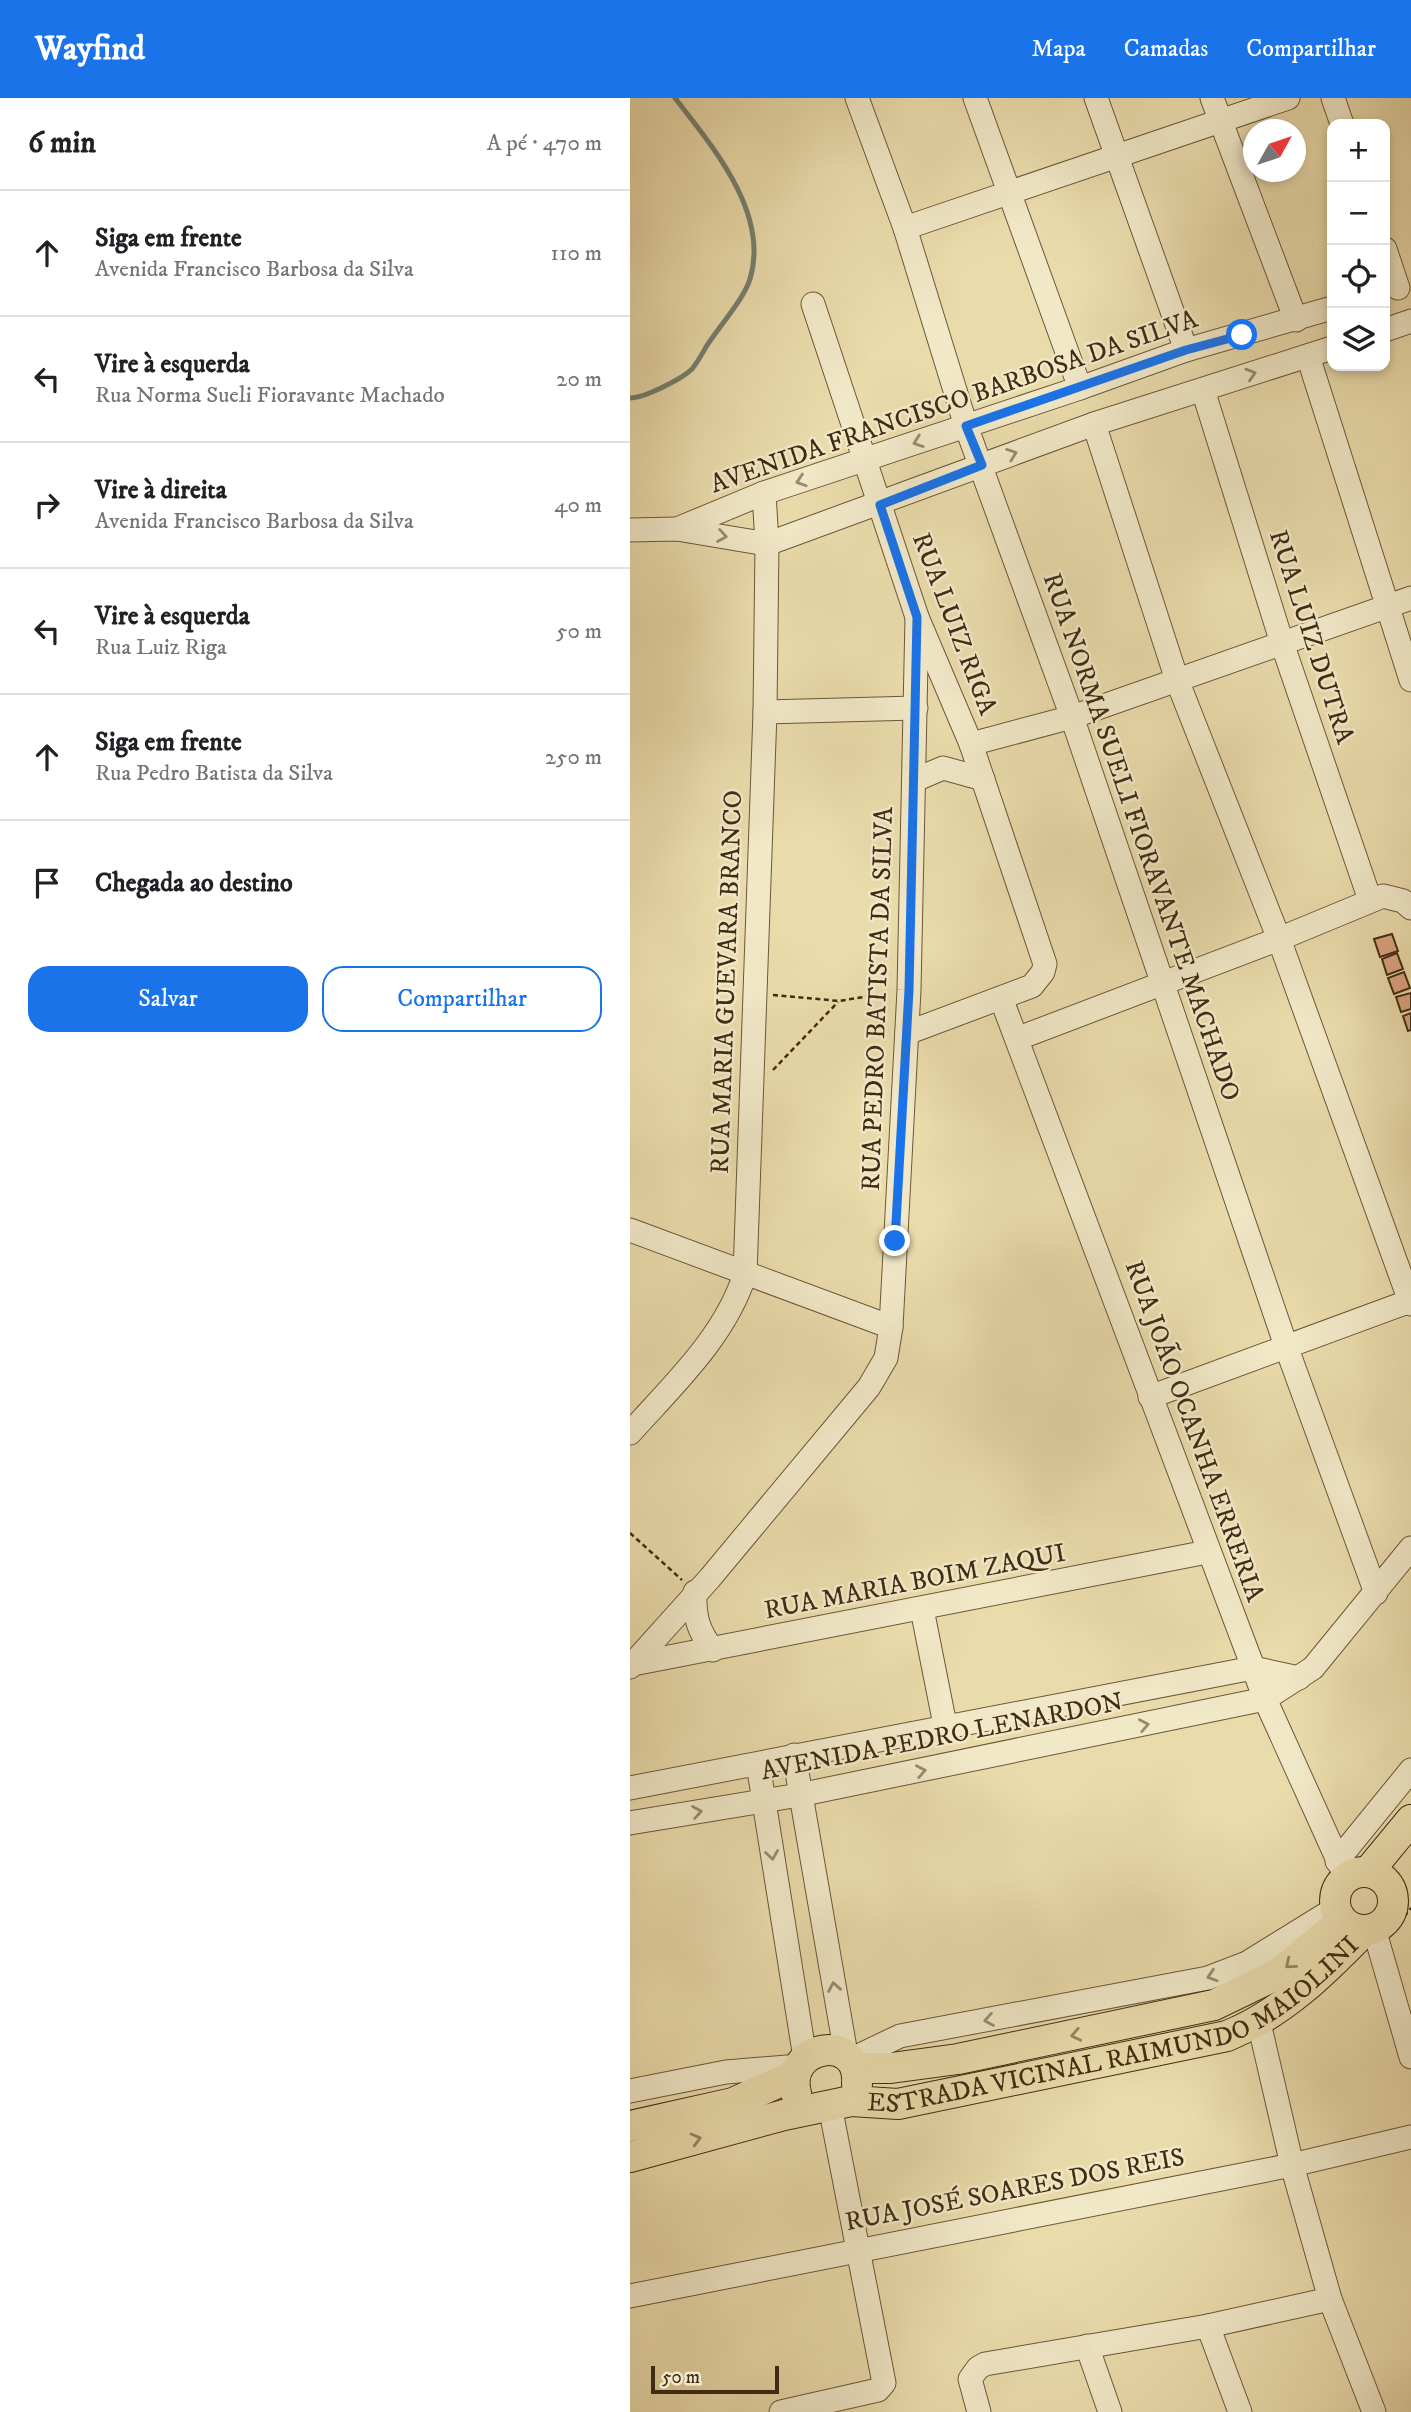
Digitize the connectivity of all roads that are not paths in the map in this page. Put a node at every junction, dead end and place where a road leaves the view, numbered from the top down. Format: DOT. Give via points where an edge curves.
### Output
graph roads {
  1 [pos="857,98"];
  2 [pos="975,98"];
  3 [pos="1096,98"];
  4 [pos="1212,98"];
  5 [pos="1288,98"];
  6 [pos="1333,98"];
  7 [pos="1340,119"];
  8 [pos="1220,121"];
  9 [pos="1116,156"];
  10 [pos="1010,192"];
  11 [pos="905,228"];
  12 [pos="1390,264"];
  13 [pos="1398,288"];
  14 [pos="813,304"];
  15 [pos="1327,310"];
  16 [pos="1296,320"];
  17 [pos="1410,323"];
  18 [pos="1390,329"];
  19 [pos="1186,350"];
  20 [pos="1327,350"];
  21 [pos="1308,356"];
  22 [pos="1080,388"];
  23 [pos="1203,390"];
  24 [pos="1094,424"];
  25 [pos="966,426"];
  26 [pos="866,460"];
  27 [pos="982,465"];
  28 [pos="764,493"];
  29 [pos="880,505"];
  30 [pos="677,529"];
  31 [pos="630,530"];
  32 [pos="767,544"];
  33 [pos="1411,598"];
  34 [pos="1386,607"];
  35 [pos="917,617"];
  36 [pos="1282,643"];
  37 [pos="1177,680"];
  38 [pos="1411,680"];
  39 [pos="916,708"];
  40 [pos="765,712"];
  41 [pos="1072,717"];
  42 [pos="971,744"];
  43 [pos="983,779"];
  44 [pos="915,780"];
  45 [pos="1370,900"];
  46 [pos="1408,901"];
  47 [pos="1279,939"];
  48 [pos="1162,984"];
  49 [pos="1001,998"];
  50 [pos="907,1033"];
  51 [pos="1019,1038"];
  52 [pos="630,1230"];
  53 [pos="745,1274"];
  54 [pos="1410,1302"];
  55 [pos="891,1327"];
  56 [pos="1286,1346"];
  57 [pos="1150,1397"];
  58 [pos="630,1433"];
  59 [pos="1411,1548"];
  60 [pos="1207,1552"];
  61 [pos="695,1592"];
  62 [pos="1376,1593"];
  63 [pos="922,1609"];
  64 [pos="713,1650"];
  65 [pos="631,1666"];
  66 [pos="1253,1668"];
  67 [pos="1298,1678"];
  68 [pos="1265,1699"];
  69 [pos="946,1730"];
  70 [pos="794,1755"];
  71 [pos="758,1764"];
  72 [pos="1411,1770"];
  73 [pos="630,1788"];
  74 [pos="799,1795"];
  75 [pos="764,1802"];
  76 [pos="1411,1820"];
  77 [pos="630,1823"];
  78 [pos="1350,1870"];
  79 [pos="1411,1874"];
  80 [pos="1393,1898"];
  81 [pos="1354,1922"];
  82 [pos="1259,2023"];
  83 [pos="1411,2057"];
  84 [pos="851,2060"];
  85 [pos="800,2066"];
  86 [pos="630,2091"];
  87 [pos="832,2106"];
  88 [pos="630,2126"];
  89 [pos="1411,2137"];
  90 [pos="630,2157"];
  91 [pos="1292,2165"];
  92 [pos="858,2249"];
  93 [pos="630,2296"];
  94 [pos="1330,2299"];
  95 [pos="1208,2326"];
  96 [pos="1087,2346"];
  97 [pos="781,2412"];
  98 [pos="979,2412"];
  99 [pos="1110,2412"];
  100 [pos="1240,2412"];
  101 [pos="1374,2412"];
  1 -- 11 [label="street, RUA NORMA SUELI FIORAVANTE MACHADO"];
  2 -- 10 [label="street"];
  3 -- 9 [label="street"];
  4 -- 8 [label="street"];
  5 -- 8 [label="street"];
  6 -- 7 [label="street"];
  8 -- 9 [label="street"];
  8 -- 16 [label="street"];
  9 -- 10 [label="street"];
  9 -- 19 [label="street"];
  10 -- 11 [label="street"];
  10 -- 22 [label="street"];
  11 -- 25 [label="street, RUA NORMA SUELI FIORAVANTE MACHADO"];
  12 -- 13 [label="street"];
  14 -- 26 [label="street, RUA LUIZ RIGA"];
  15 -- 16 [label="street, AVENIDA FRANCISCO BARBOSA DA SILVA"];
  16 -- 19 [label="street, AVENIDA FRANCISCO BARBOSA DA SILVA"];
  17 -- 18 [label="street"];
  19 -- 22 [label="street, AVENIDA FRANCISCO BARBOSA DA SILVA"];
  20 -- 21 [label="street, AVENIDA FRANCISCO BARBOSA DA SILVA"];
  23 -- 21 [label="street, AVENIDA FRANCISCO BARBOSA DA SILVA, one-way"];
  21 -- 34 [label="street"];
  22 -- 25 [label="street, AVENIDA FRANCISCO BARBOSA DA SILVA"];
  23 -- 24 [label="street, AVENIDA FRANCISCO BARBOSA DA SILVA"];
  23 -- 36 [label="street, RUA LUIZ DUTRA"];
  27 -- 24 [label="street, AVENIDA FRANCISCO BARBOSA DA SILVA, one-way"];
  24 -- 37 [label="street"];
  25 -- 26 [label="street, AVENIDA FRANCISCO BARBOSA DA SILVA, one-way"];
  25 -- 27 [label="street, RUA NORMA SUELI FIORAVANTE MACHADO"];
  26 -- 28 [label="street, AVENIDA FRANCISCO BARBOSA DA SILVA, one-way"];
  26 -- 29 [label="street, RUA LUIZ RIGA"];
  27 -- 29 [label="street, AVENIDA FRANCISCO BARBOSA DA SILVA"];
  27 -- 41 [label="street, RUA NORMA SUELI FIORAVANTE MACHADO"];
  28 -- 30 [label="street, AVENIDA FRANCISCO BARBOSA DA SILVA"];
  28 -- 32 [label="street, RUA MARIA GUEVARA BRANCO"];
  29 -- 32 [label="street, AVENIDA FRANCISCO BARBOSA DA SILVA"];
  29 -- 35 [label="street, RUA LUIZ RIGA"];
  30 -- 31 [label="street, AVENIDA FRANCISCO BARBOSA DA SILVA"];
  30 -- 32 [label="street, AVENIDA FRANCISCO BARBOSA DA SILVA, one-way"];
  32 -- 40 [label="street, RUA MARIA GUEVARA BRANCO"];
  33 -- 34 [label="street"];
  34 -- 36 [label="street"];
  34 -- 38 [label="street"];
  35 -- 39 [label="street, RUA PEDRO BATISTA DA SILVA"];
  35 -- 42 [label="street, RUA LUIZ RIGA"];
  36 -- 37 [label="street"];
  36 -- 45 [label="street, RUA LUIZ DUTRA"];
  37 -- 41 [label="street"];
  37 -- 47 [label="street"];
  39 -- 40 [label="street"];
  39 -- 44 [label="street, RUA PEDRO BATISTA DA SILVA"];
  40 -- 53 [label="street, RUA MARIA GUEVARA BRANCO"];
  41 -- 42 [label="street"];
  41 -- 48 [label="street, RUA NORMA SUELI FIORAVANTE MACHADO"];
  42 -- 43 [label="street, RUA LUIZ RIGA"];
  43 -- 44 [label="street" via="943,768"];
  43 -- 49 [label="street, RUA LUIZ RIGA" via="1045,964 1032,986"];
  44 -- 50 [label="street, RUA PEDRO BATISTA DA SILVA"];
  45 -- 46 [label="street" via="1383,895"];
  45 -- 47 [label="street"];
  47 -- 48 [label="street"];
  47 -- 54 [label="street"];
  48 -- 51 [label="street"];
  48 -- 56 [label="street, RUA NORMA SUELI FIORAVANTE MACHADO"];
  49 -- 50 [label="street"];
  49 -- 51 [label="street, RUA JOÃO OCANHA ERRERIA"];
  50 -- 55 [label="street, RUA PEDRO BATISTA DA SILVA"];
  51 -- 57 [label="street, RUA JOÃO OCANHA ERRERIA"];
  52 -- 53 [label="street"];
  53 -- 55 [label="street"];
  53 -- 58 [label="street, RUA MARIA GUEVARA BRANCO" via="722,1327"];
  54 -- 56 [label="street"];
  55 -- 61 [label="street, RUA PEDRO BATISTA DA SILVA" via="886,1357 869,1387"];
  56 -- 57 [label="street"];
  56 -- 62 [label="street, RUA NORMA SUELI FIORAVANTE MACHADO"];
  57 -- 60 [label="street, RUA JOÃO OCANHA ERRERIA"];
  59 -- 62 [label="street"];
  60 -- 63 [label="street, RUA MARIA BOIM ZAQUI"];
  60 -- 66 [label="street, RUA JOÃO OCANHA ERRERIA"];
  61 -- 64 [label="street" via="698,1626"];
  61 -- 65 [label="street, RUA PEDRO BATISTA DA SILVA"];
  62 -- 67 [label="street" via="1313,1668"];
  63 -- 64 [label="street, RUA MARIA BOIM ZAQUI"];
  63 -- 69 [label="street"];
  64 -- 65 [label="street, RUA MARIA BOIM ZAQUI"];
  66 -- 67 [label="street"];
  66 -- 68 [label="street, RUA JOÃO OCANHA ERRERIA"];
  66 -- 69 [label="street, AVENIDA PEDRO LENARDON"];
  67 -- 68 [label="street"];
  74 -- 68 [label="street, AVENIDA PEDRO LENARDON, one-way"];
  68 -- 78 [label="street, RUA JOÃO OCANHA ERRERIA"];
  69 -- 70 [label="street, AVENIDA PEDRO LENARDON"];
  70 -- 71 [label="street, AVENIDA PEDRO LENARDON"];
  70 -- 74 [label="street"];
  71 -- 73 [label="street, AVENIDA PEDRO LENARDON"];
  71 -- 75 [label="street"];
  72 -- 78 [label="street"];
  74 -- 75 [label="street, AVENIDA PEDRO LENARDON"];
  84 -- 74 [label="street, one-way"];
  77 -- 75 [label="street, AVENIDA PEDRO LENARDON, one-way"];
  75 -- 85 [label="street, one-way"];
  76 -- 78 [label="main road"];
  78 -- 80 [label="main road" via="1380,1877"];
  78 -- 81 [label="main road" via="1335,1897"];
  79 -- 80 [label="main road"];
  80 -- 81 [label="main road" via="1385,1922"];
  81 -- 82 [label="main road, ESTRADA VICINAL RAIMUNDO MAIOLINI" via="1300,1994"];
  81 -- 83 [label="street"];
  81 -- 84 [label="main road, ESTRADA VICINAL RAIMUNDO MAIOLINI, one-way" via="1278,1974 1214,2005 958,2059 891,2068"];
  82 -- 87 [label="main road, ESTRADA VICINAL RAIMUNDO MAIOLINI" via="1227,2036 898,2104"];
  82 -- 91 [label="street"];
  84 -- 85 [label="main road" via="824,2050"];
  84 -- 87 [label="main road" via="857,2090"];
  85 -- 86 [label="street" via="726,2072"];
  85 -- 87 [label="main road" via="796,2092"];
  85 -- 88 [label="main road" via="733,2103"];
  90 -- 87 [label="main road, ESTRADA VICINAL RAIMUNDO MAIOLINI, one-way"];
  87 -- 92 [label="street"];
  89 -- 91 [label="street, RUA JOSÉ SOARES DOS REIS"];
  91 -- 92 [label="street, RUA JOSÉ SOARES DOS REIS"];
  91 -- 94 [label="street"];
  92 -- 93 [label="street, RUA JOSÉ SOARES DOS REIS"];
  92 -- 97 [label="street" via="884,2383 878,2390"];
  94 -- 95 [label="street"];
  94 -- 101 [label="street"];
  95 -- 96 [label="street"];
  95 -- 100 [label="street"];
  96 -- 98 [label="street" via="985,2364 972,2374 970,2386"];
  96 -- 99 [label="street"];
}
